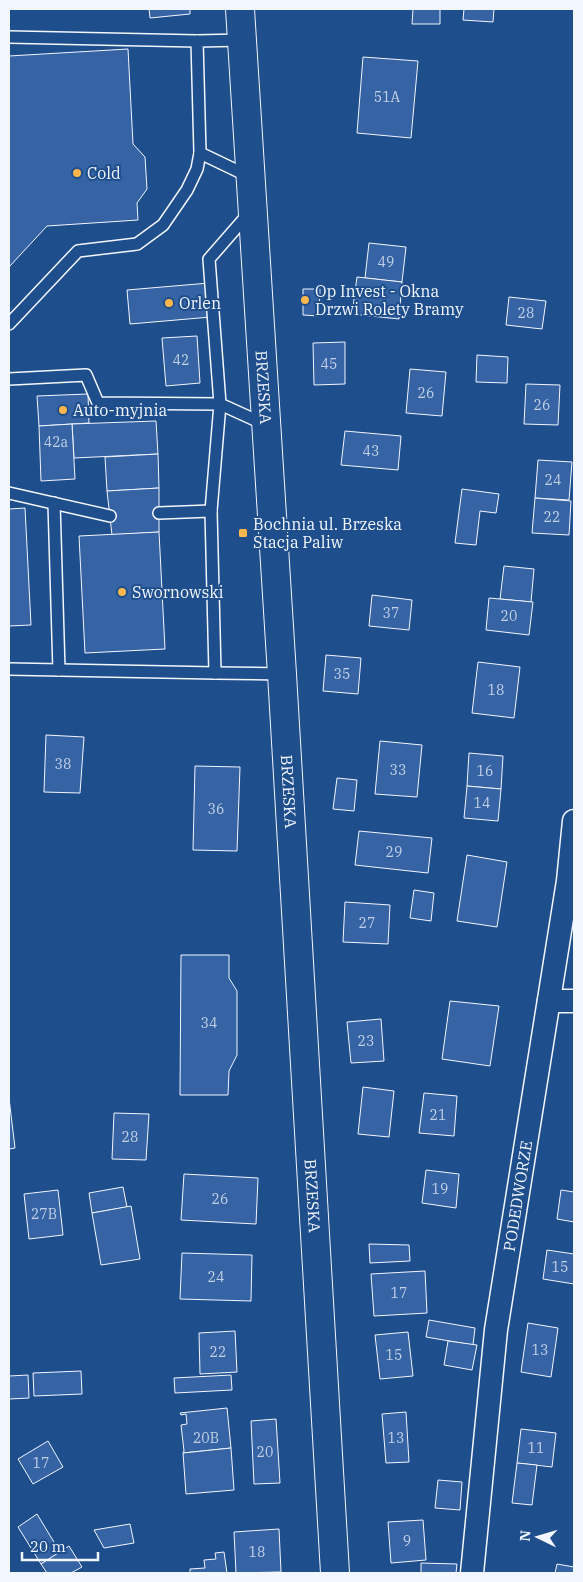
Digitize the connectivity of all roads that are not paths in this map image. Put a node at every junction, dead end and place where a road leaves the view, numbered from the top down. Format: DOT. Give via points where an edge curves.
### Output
graph roads {
  1 [pos="240,9"];
  2 [pos="9,37"];
  3 [pos="242,40"];
  4 [pos="196,41"];
  5 [pos="200,152"];
  6 [pos="250,177"];
  7 [pos="252,209"];
  8 [pos="9,324"];
  9 [pos="9,379"];
  10 [pos="220,404"];
  11 [pos="266,425"];
  12 [pos="9,493"];
  13 [pos="54,503"];
  14 [pos="210,511"];
  15 [pos="159,513"];
  16 [pos="110,516"];
  17 [pos="9,669"];
  18 [pos="60,670"];
  19 [pos="215,672"];
  20 [pos="282,674"];
  21 [pos="574,821"];
  22 [pos="571,881"];
  23 [pos="549,1001"];
  24 [pos="574,1001"];
  25 [pos="335,1573"];
  26 [pos="472,1573"];
  1 -- 3 [label="main road, BRZESKA"];
  2 -- 4 [label="lane"];
  3 -- 4 [label="lane"];
  3 -- 6 [label="main road, BRZESKA"];
  4 -- 5 [label="lane"];
  5 -- 6 [label="lane"];
  5 -- 8 [label="lane" via="197,169 187,190 163,225 137,244 78,251"];
  6 -- 7 [label="main road, BRZESKA"];
  7 -- 10 [label="lane" via="209,259"];
  7 -- 11 [label="main road, BRZESKA"];
  9 -- 10 [label="lane" via="86,375 98,403"];
  10 -- 11 [label="lane"];
  10 -- 14 [label="lane"];
  11 -- 20 [label="main road, BRZESKA"];
  12 -- 13 [label="lane"];
  13 -- 16 [label="lane"];
  13 -- 18 [label="lane"];
  14 -- 15 [label="lane"];
  14 -- 19 [label="lane"];
  17 -- 18 [label="lane"];
  18 -- 19 [label="lane"];
  19 -- 20 [label="lane"];
  20 -- 25 [label="main road, BRZESKA"];
  21 -- 22 [label="street, PODEDWORZE"];
  22 -- 23 [label="street, PODEDWORZE"];
  23 -- 24 [label="street"];
  23 -- 26 [label="street, PODEDWORZE" via="496,1330"];
}
